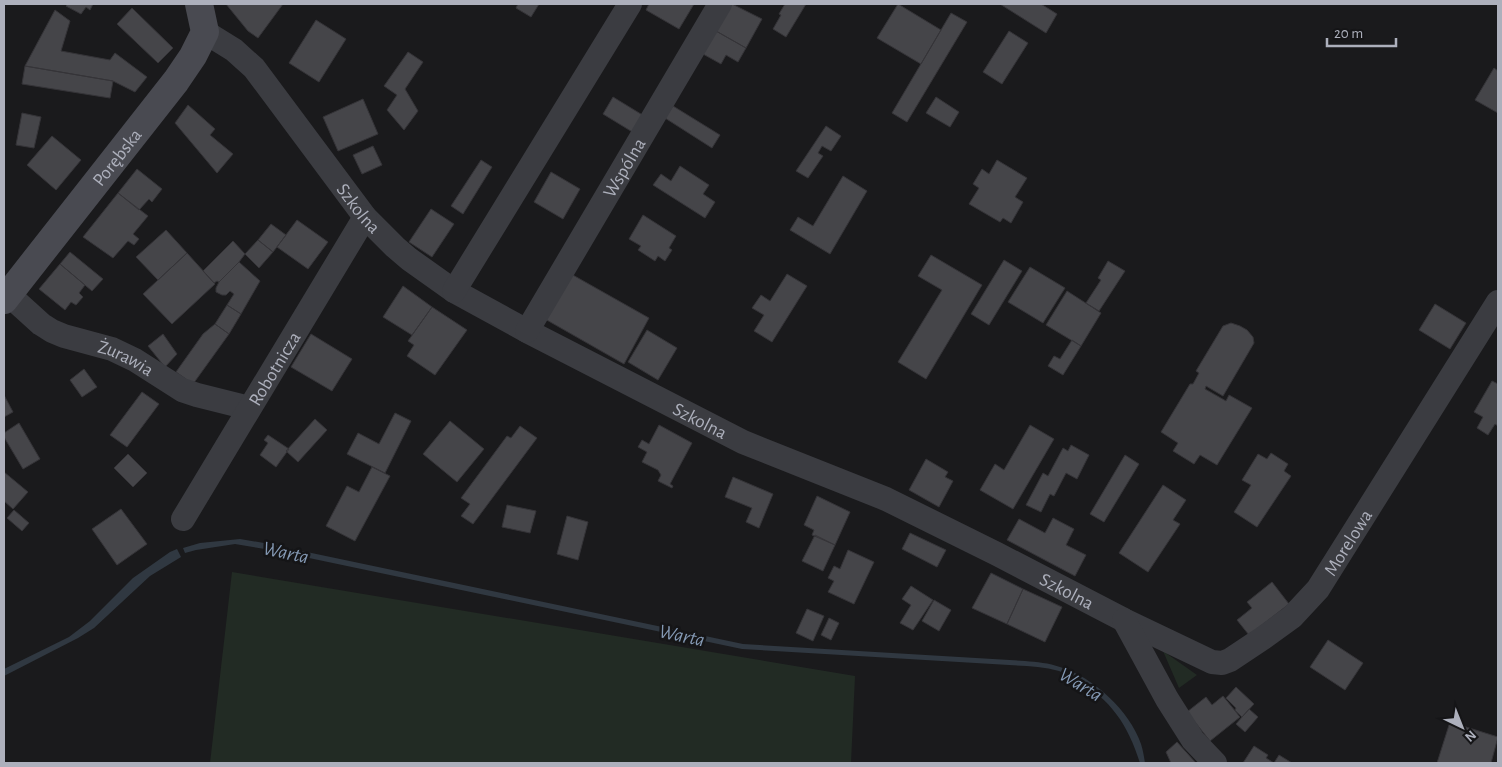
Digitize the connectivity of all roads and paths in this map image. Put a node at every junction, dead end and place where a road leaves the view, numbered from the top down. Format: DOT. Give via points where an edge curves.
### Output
graph roads {
  1 [pos="199,4"];
  2 [pos="630,4"];
  3 [pos="720,4"];
  4 [pos="205,32"];
  5 [pos="364,217"];
  6 [pos="454,291"];
  7 [pos="6,297"];
  8 [pos="1498,302"];
  9 [pos="527,331"];
  10 [pos="249,408"];
  11 [pos="183,519"];
  12 [pos="1124,620"];
  13 [pos="1216,763"];
  1 -- 4 [label="street"];
  2 -- 6 [label="street"];
  3 -- 9 [label="street, Wspólna"];
  4 -- 5 [label="street, Szkolna" via="234,50 254,68"];
  4 -- 7 [label="street, Porębska" via="176,81"];
  5 -- 6 [label="street, Szkolna" via="409,260"];
  5 -- 10 [label="street, Robotnicza"];
  6 -- 9 [label="street, Szkolna"];
  7 -- 10 [label="street, Żurawia" via="52,331 112,349 197,396"];
  8 -- 12 [label="street, Morelowa" via="1318,589 1292,616 1222,663 1212,662"];
  9 -- 12 [label="street, Szkolna" via="743,442 886,499"];
  10 -- 11 [label="street, Robotnicza"];
  12 -- 13 [label="street" via="1193,740"];
}
